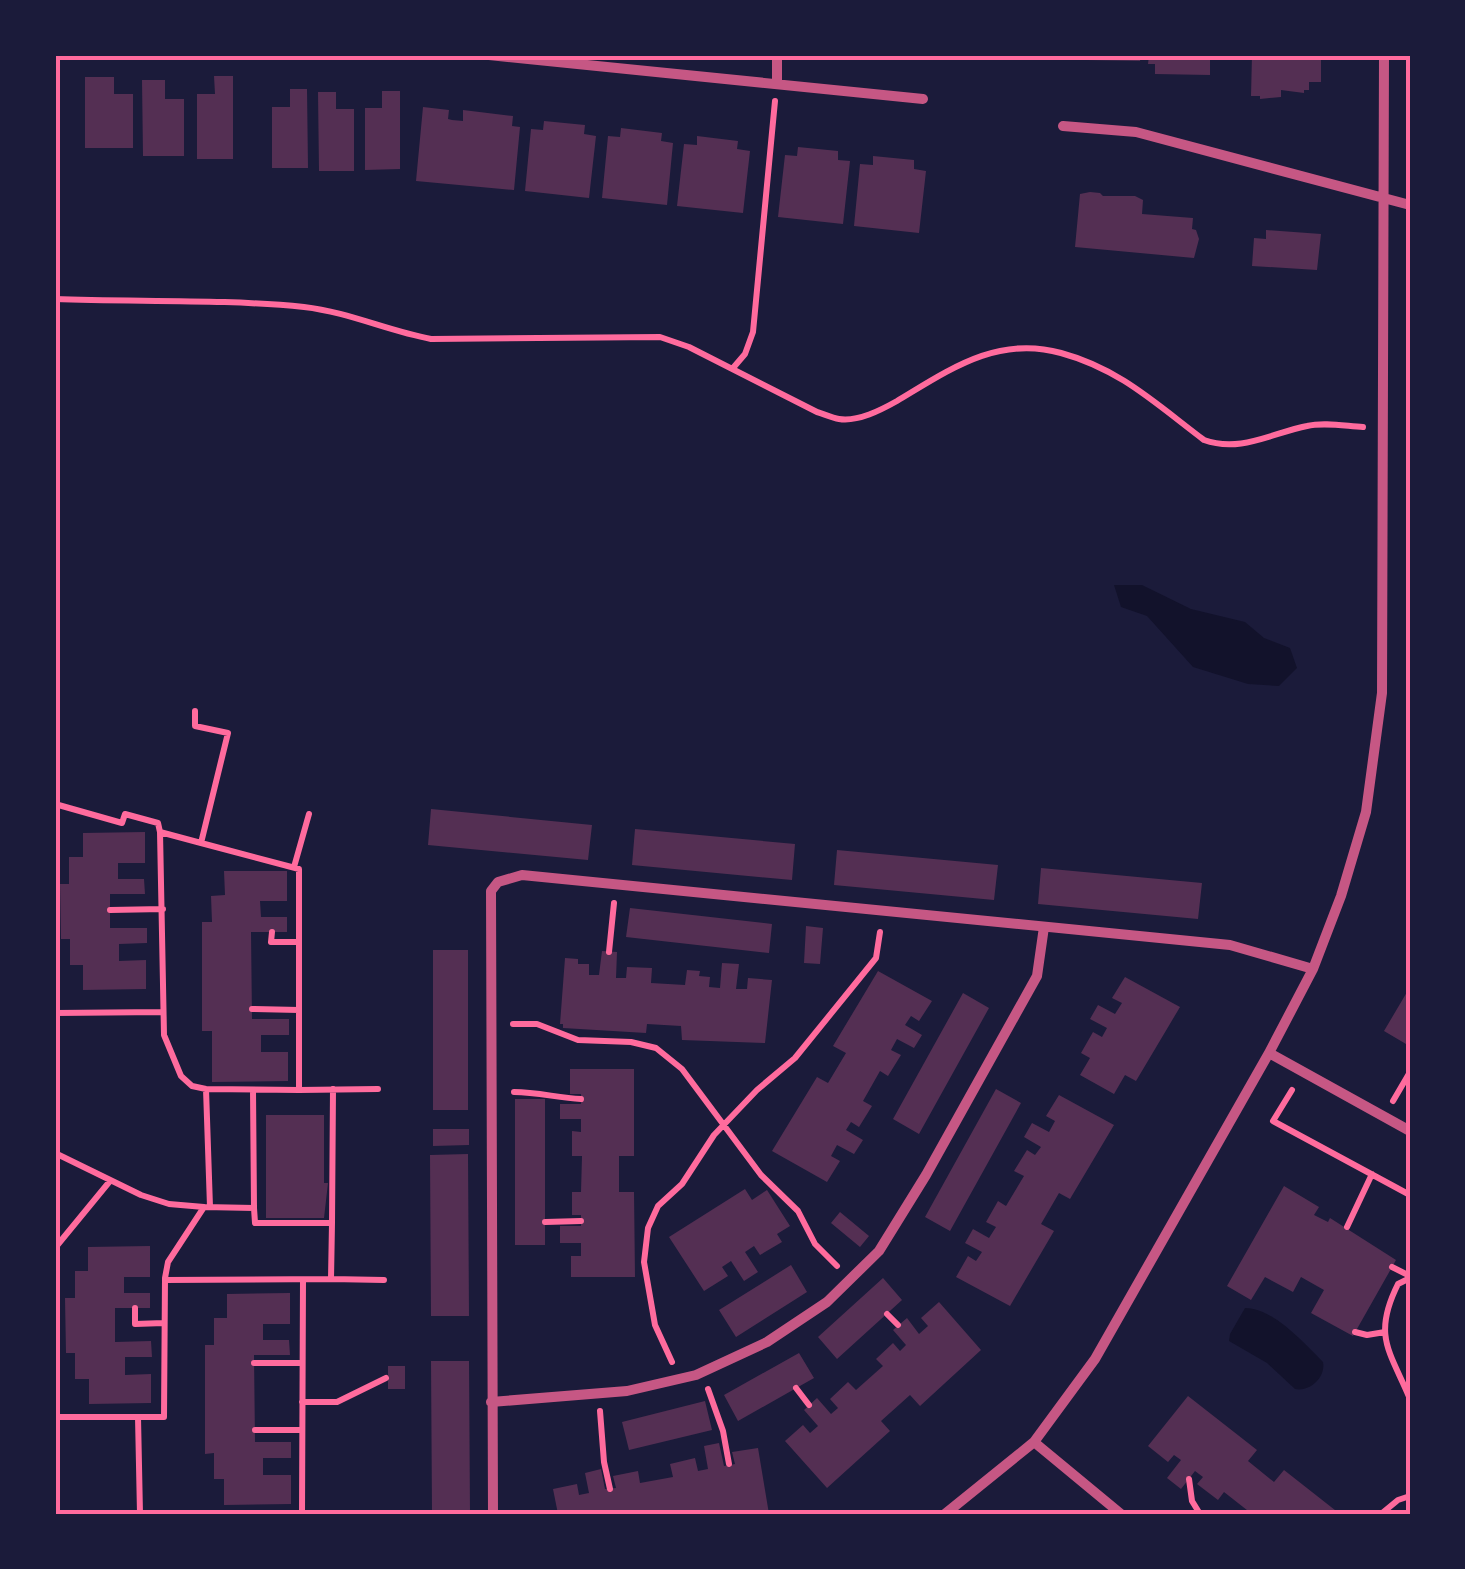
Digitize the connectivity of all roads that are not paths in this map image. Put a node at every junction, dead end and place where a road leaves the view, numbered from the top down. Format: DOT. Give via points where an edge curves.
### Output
graph roads {
  1 [pos="489,55"];
  2 [pos="777,55"];
  3 [pos="1384,55"];
  4 [pos="777,82"];
  5 [pos="924,99"];
  6 [pos="1064,126"];
  7 [pos="1384,197"];
  8 [pos="1410,205"];
  9 [pos="1044,927"];
  10 [pos="1313,968"];
  11 [pos="1269,1053"];
  12 [pos="1410,1131"];
  13 [pos="492,1402"];
  14 [pos="1034,1442"];
  15 [pos="493,1514"];
  16 [pos="945,1514"];
  17 [pos="1122,1514"];
  1 -- 4 [label="street"];
  2 -- 4 [label="street"];
  3 -- 7 [label="street"];
  4 -- 5 [label="street"];
  6 -- 7 [label="street" via="1136,132"];
  7 -- 8 [label="street"];
  7 -- 10 [label="street" via="1382,693 1366,812"];
  9 -- 10 [label="street" via="1230,945"];
  9 -- 13 [label="street" via="1028,993 926,1175 878,1251 827,1302 767,1342 701,1373 627,1391"];
  9 -- 13 [label="street" via="522,875 498,882 492,891"];
  10 -- 11 [label="street"];
  11 -- 12 [label="street"];
  11 -- 14 [label="street" via="1096,1358"];
  13 -- 15 [label="street"];
  14 -- 16 [label="street"];
  14 -- 17 [label="street"];
}
